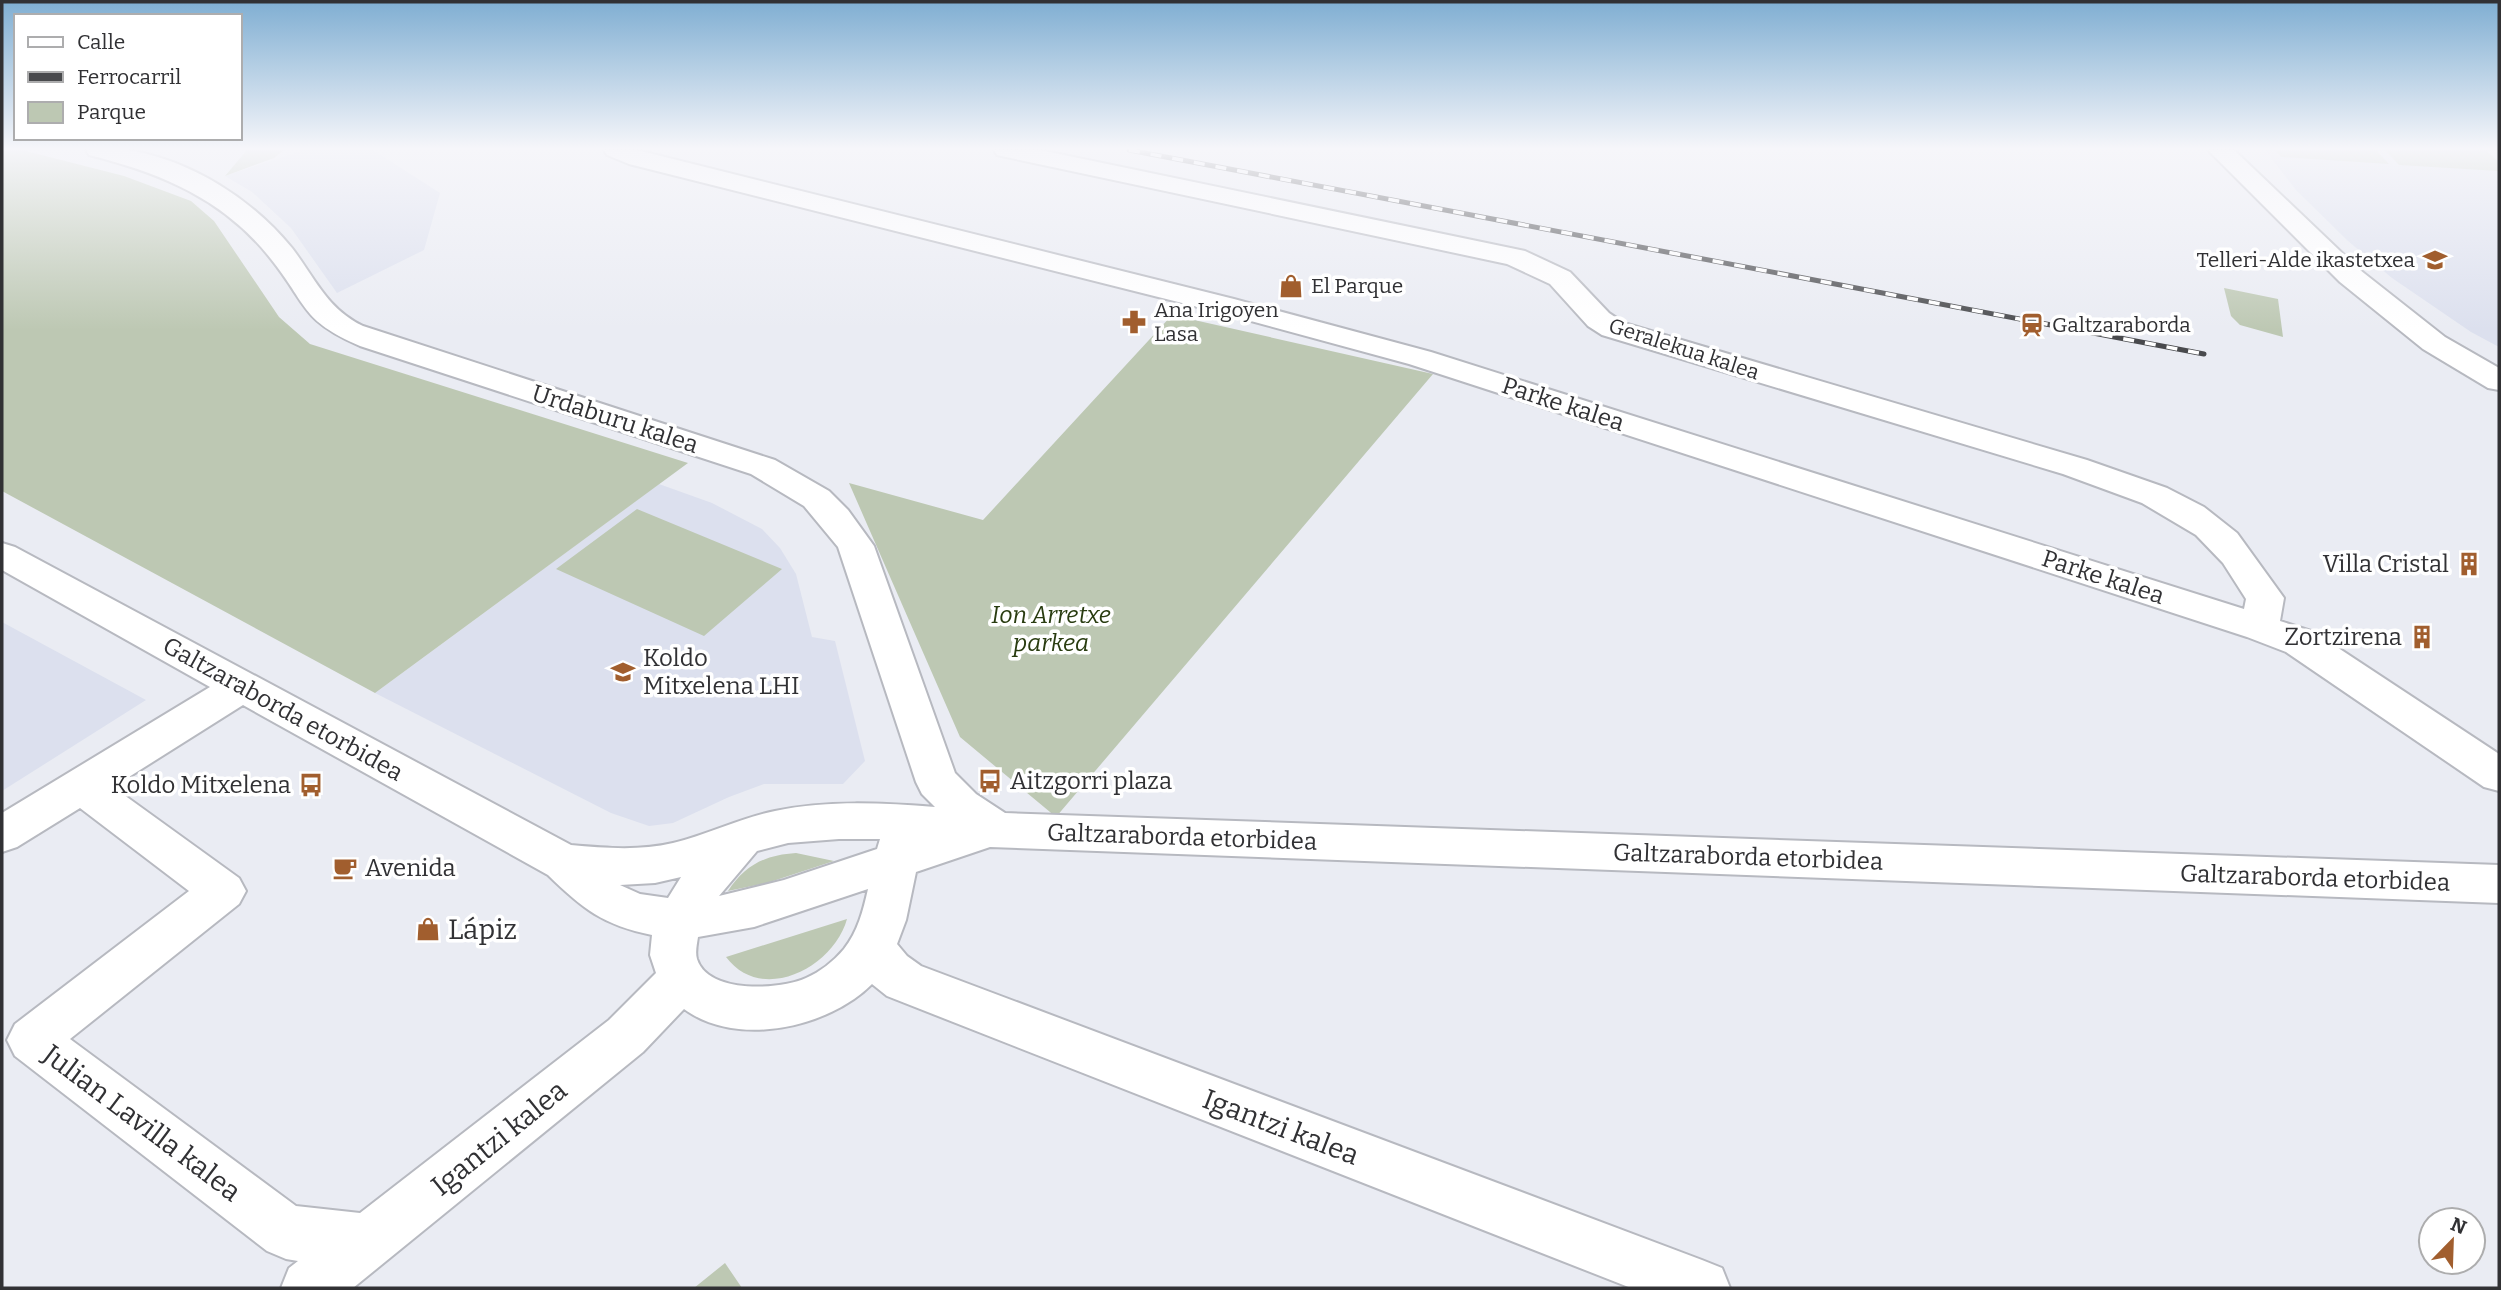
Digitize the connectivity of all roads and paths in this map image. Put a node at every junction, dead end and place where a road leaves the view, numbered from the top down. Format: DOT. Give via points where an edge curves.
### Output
graph roads {
  1 [pos="239,210"];
  2 [pos="844,210"];
  3 [pos="1292,210"];
  4 [pos="2282,210"];
  5 [pos="2499,381"];
  6 [pos="2,555"];
  7 [pos="2260,628"];
  8 [pos="242,686"];
  9 [pos="2490,773"];
  10 [pos="937,782"];
  11 [pos="81,786"];
  12 [pos="997,830"];
  13 [pos="2,835"];
  14 [pos="742,837"];
  15 [pos="900,843"];
  16 [pos="564,862"];
  17 [pos="2499,884"];
  18 [pos="681,918"];
  19 [pos="872,948"];
  20 [pos="682,979"];
  21 [pos="368,1242"];
  22 [pos="309,1288"];
  23 [pos="1702,1288"];
  1 -- 10 [label="street, Urdaburu kalea" via="281,253 324,314 344,328 763,467 803,486 833,512 856,546"];
  2 -- 7 [label="street, Parke kalea" via="1420,358"];
  3 -- 7 [label="street, Geralekua kalea" via="1515,257 1554,274 1592,315 1613,329 2075,467 2169,501 2225,542 2266,598"];
  4 -- 5 [label="street" via="2350,276 2434,343"];
  6 -- 8 [label="street, Galtzaraborda etorbidea"];
  7 -- 9 [label="street, Parke kalea" via="2300,642"];
  8 -- 11 [label="street"];
  8 -- 16 [label="street, Galtzaraborda etorbidea"];
  10 -- 12 [label="street, Urdaburu kalea" via="961,806"];
  10 -- 15 [label="street"];
  11 -- 13 [label="street"];
  11 -- 21 [label="street, Julian Lavilla kalea" via="223,891 32,1040 286,1232"];
  12 -- 15 [label="street, Galtzaraborda etorbidea"];
  12 -- 17 [label="street, Galtzaraborda etorbidea"];
  14 -- 15 [label="street, Galtzaraborda etorbidea" via="789,826 832,823"];
  14 -- 16 [label="street, Galtzaraborda etorbidea" via="654,865"];
  14 -- 18 [label="street" via="715,867"];
  15 -- 18 [label="street, Galtzaraborda etorbidea" via="770,904 715,917"];
  15 -- 19 [label="street" via="889,908"];
  16 -- 18 [label="street, Galtzaraborda etorbidea" via="606,900 647,916"];
  18 -- 20 [label="street" via="672,953"];
  19 -- 20 [label="street" via="858,968 838,983 814,997 783,1006 750,1011 720,1006"];
  19 -- 23 [label="street, Igantzi kalea" via="904,981"];
  20 -- 21 [label="street, Igantzi kalea" via="626,1036"];
  21 -- 22 [label="street, Igantzi kalea"];
}
